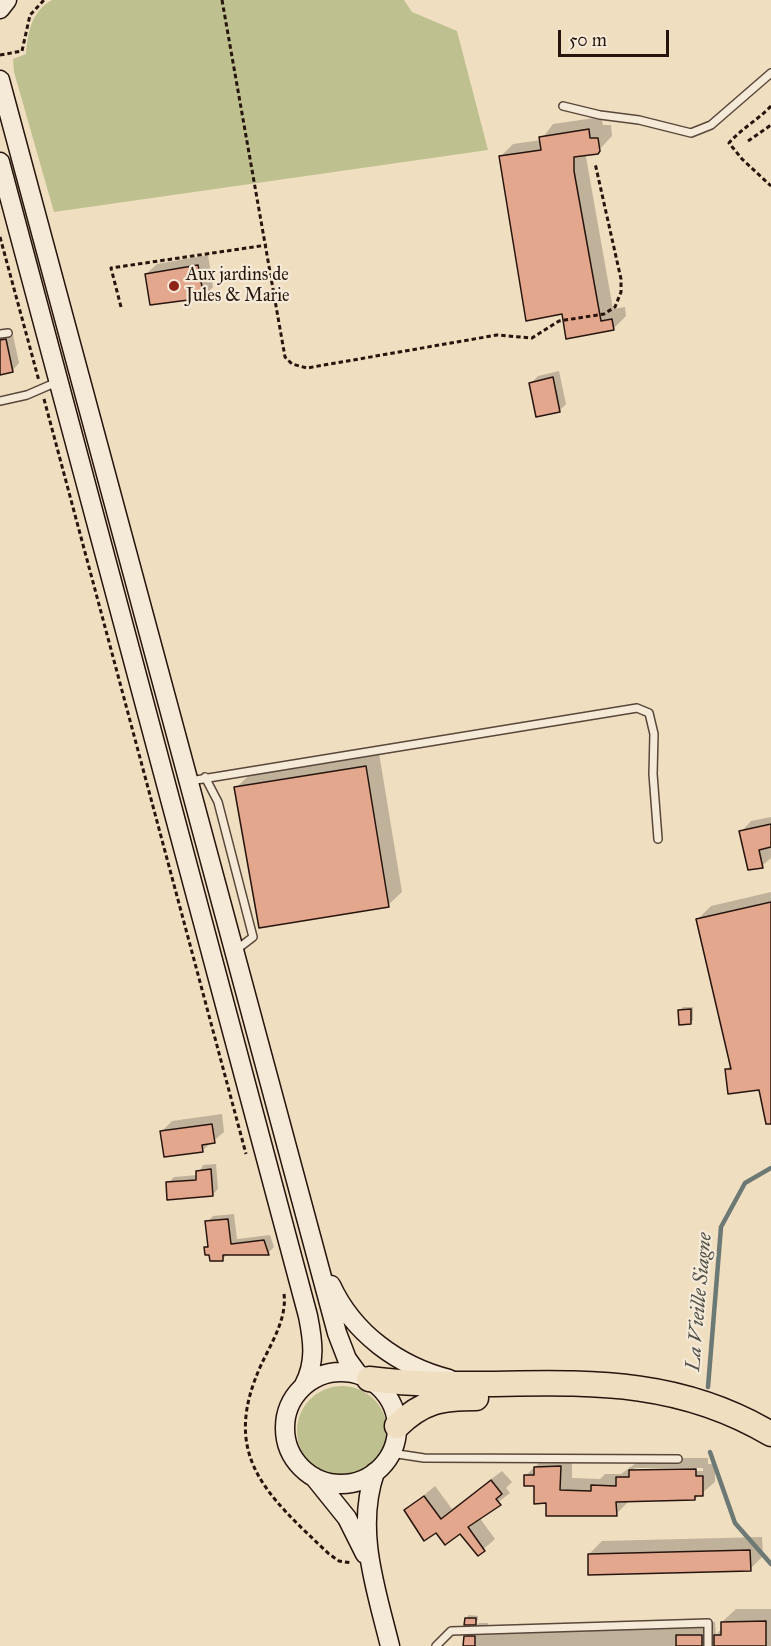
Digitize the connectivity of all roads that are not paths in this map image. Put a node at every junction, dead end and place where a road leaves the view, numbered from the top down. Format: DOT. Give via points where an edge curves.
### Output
graph roads {
  1 [pos="7,0"];
  2 [pos="0,9"];
  3 [pos="771,73"];
  4 [pos="0,80"];
  5 [pos="563,106"];
  6 [pos="0,162"];
  7 [pos="59,381"];
  8 [pos="0,400"];
  9 [pos="197,779"];
  10 [pos="658,839"];
  11 [pos="316,1251"];
  12 [pos="364,1377"];
  13 [pos="468,1383"];
  14 [pos="304,1385"];
  15 [pos="397,1426"];
  16 [pos="771,1434"];
  17 [pos="391,1452"];
  18 [pos="771,1452"];
  19 [pos="678,1459"];
  20 [pos="375,1472"];
  21 [pos="313,1477"];
  22 [pos="369,1560"];
  23 [pos="390,1646"];
  24 [pos="436,1646"];
  25 [pos="708,1646"];
  1 -- 2 [label="main road"];
  3 -- 5 [label="lane" via="711,125 691,133"];
  4 -- 9 [label="main road"];
  6 -- 7 [label="main road"];
  7 -- 8 [label="lane" via="27,395"];
  7 -- 14 [label="main road" via="308,1316 313,1359"];
  9 -- 10 [label="lane" via="637,708 649,713 654,734"];
  9 -- 11 [label="main road" via="236,950"];
  11 -- 12 [label="main road" via="337,1333 347,1359"];
  11 -- 13 [label="main road" via="348,1315 374,1342 422,1370"];
  12 -- 13 [label="highway"];
  12 -- 14 [label="main road" via="330,1373"];
  12 -- 15 [label="main road" via="389,1399"];
  13 -- 16 [label="highway" via="647,1388 707,1404"];
  14 -- 21 [label="main road" via="288,1407 285,1434 294,1459"];
  15 -- 17 [label="main road"];
  15 -- 18 [label="highway" via="417,1408 453,1398 607,1400 664,1407 705,1418"];
  17 -- 19 [label="lane" via="424,1458"];
  17 -- 20 [label="main road"];
  20 -- 21 [label="main road" via="352,1483"];
  20 -- 22 [label="main road" via="367,1504"];
  21 -- 22 [label="main road" via="347,1518"];
  22 -- 23 [label="main road"];
  24 -- 25 [label="lane" via="451,1631 708,1623"];
}
